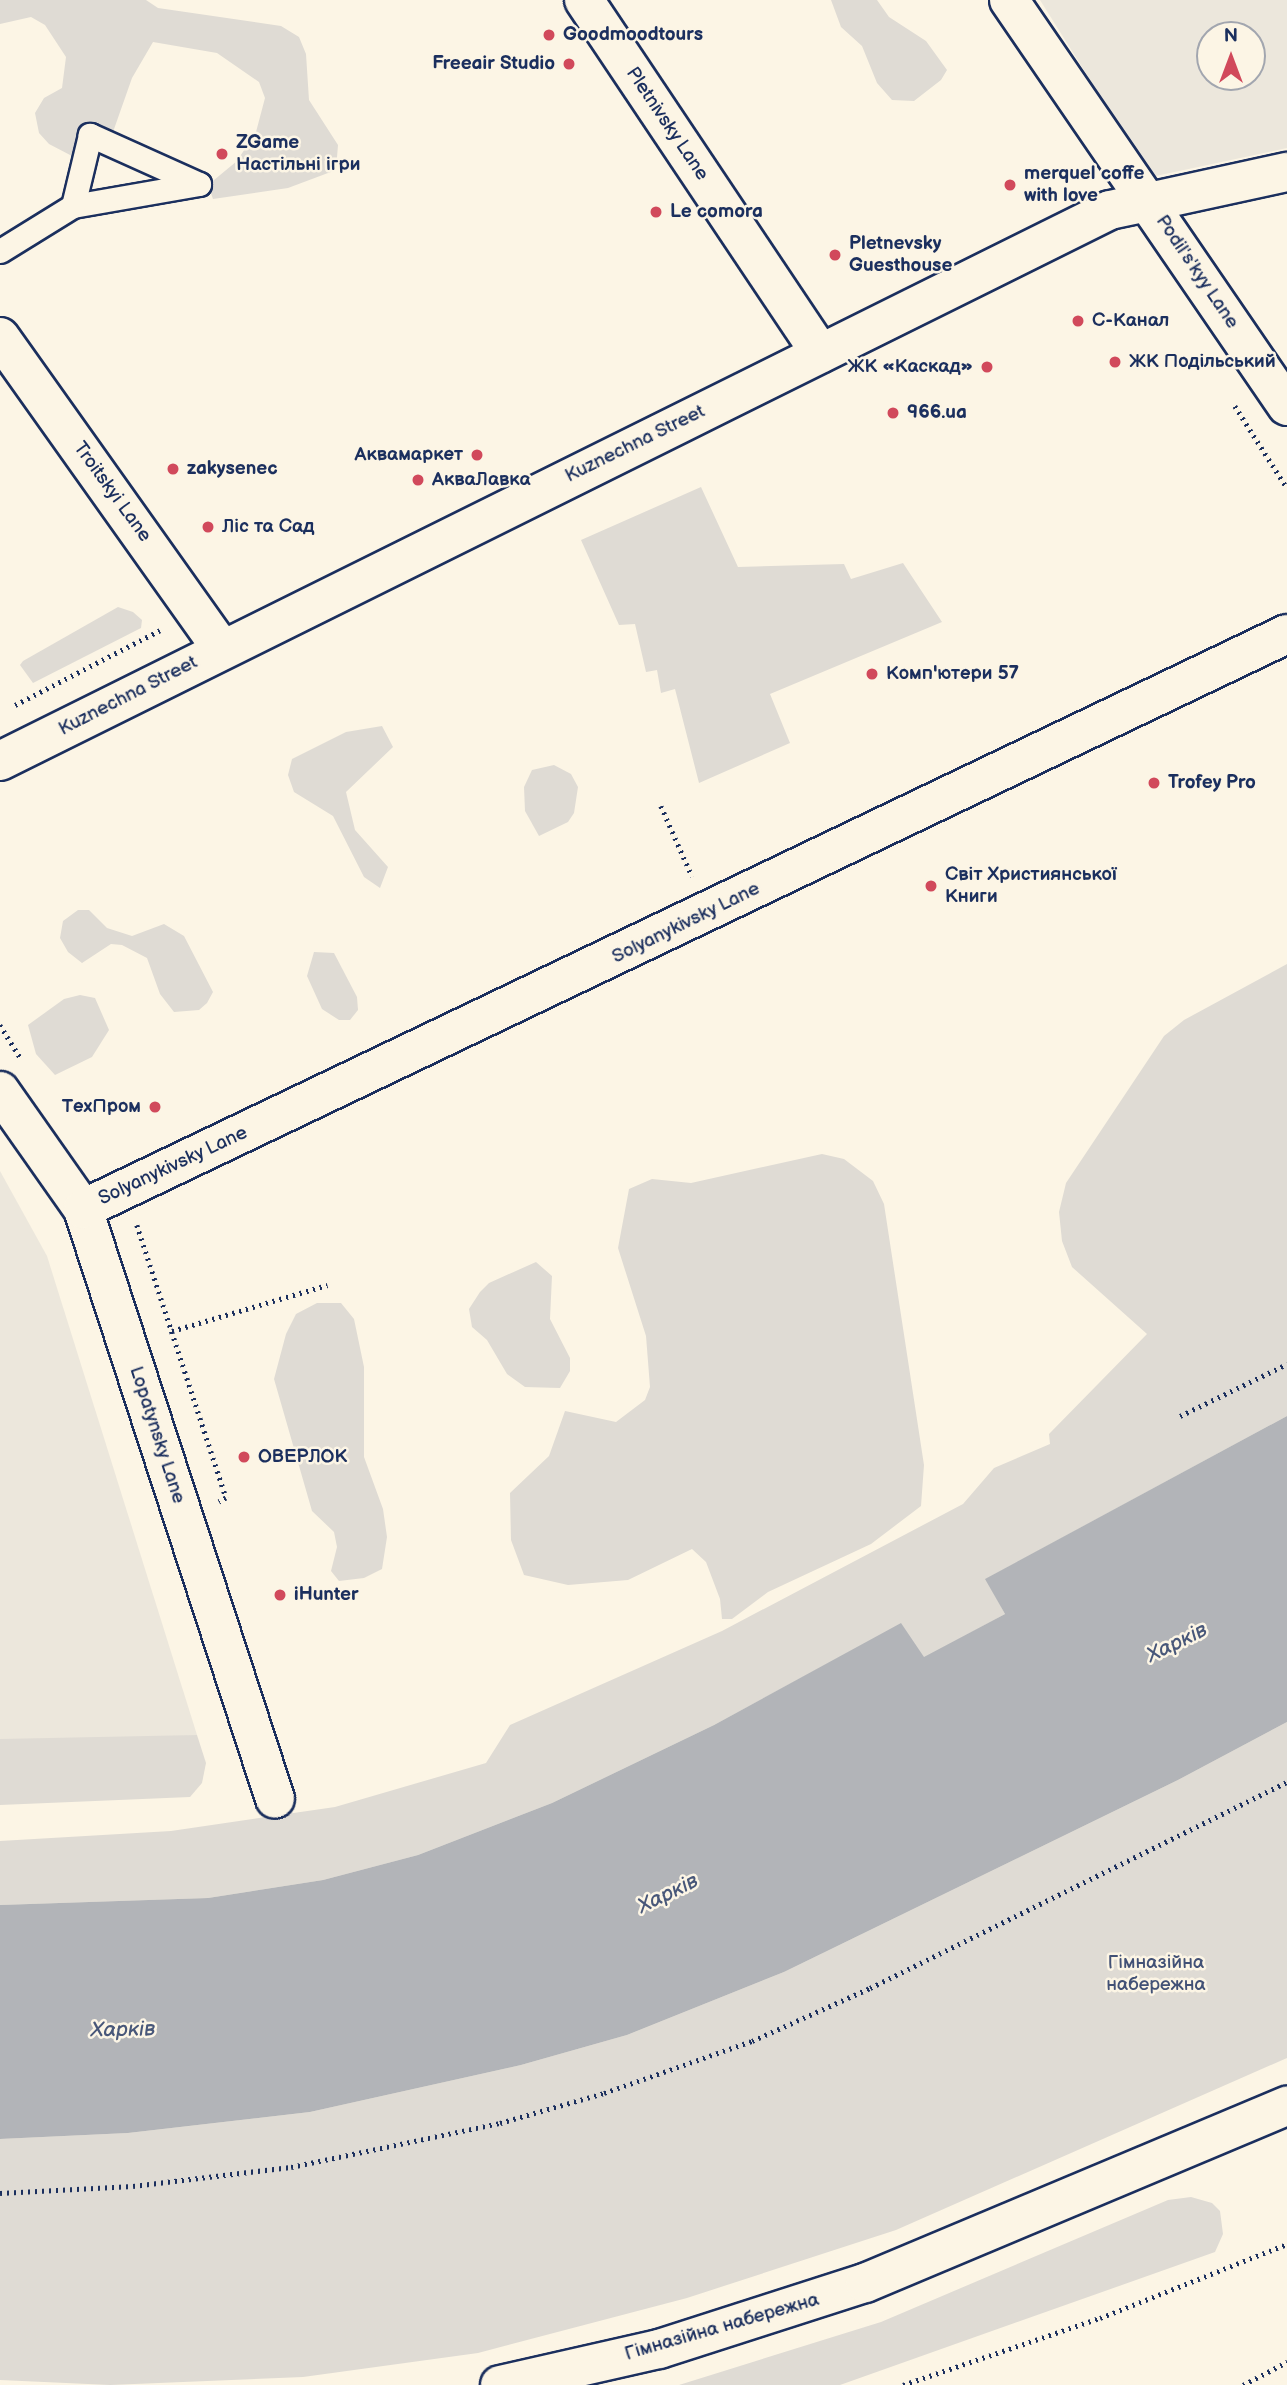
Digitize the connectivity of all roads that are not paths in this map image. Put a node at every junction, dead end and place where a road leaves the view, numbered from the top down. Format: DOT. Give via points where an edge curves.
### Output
graph roads {
  1 [pos="584,0"];
  2 [pos="1009,0"];
  3 [pos="1287,172"];
  4 [pos="1149,202"];
  5 [pos="73,206"];
  6 [pos="0,251"];
  7 [pos="0,337"];
  8 [pos="820,353"];
  9 [pos="1287,406"];
  10 [pos="1287,634"];
  11 [pos="222,649"];
  12 [pos="0,761"];
  13 [pos="0,1091"];
  14 [pos="83,1209"];
  15 [pos="275,1799"];
  16 [pos="1287,2106"];
  17 [pos="513,2384"];
  1 -- 8 [label="street, Pletnivsky Lane"];
  2 -- 4 [label="street, Podilʹsʹkyy Lane"];
  3 -- 4 [label="street, Kuznechna Street"];
  4 -- 8 [label="street, Kuznechna Street" via="1110,210"];
  4 -- 9 [label="street, Podilʹsʹkyy Lane"];
  5 -- 5 [label="lane" via="85,204 199,184 90,135"];
  5 -- 6 [label="lane"];
  7 -- 11 [label="street, Troitskyi Lane"];
  8 -- 11 [label="street, Kuznechna Street"];
  10 -- 14 [label="street, Solyanykivsky Lane"];
  11 -- 12 [label="street, Kuznechna Street"];
  13 -- 14 [label="street, Lopatynsky Lane"];
  14 -- 15 [label="street, Lopatynsky Lane"];
  16 -- 17 [label="street, Гімназійна набережна" via="865,2283 659,2348"];
}
